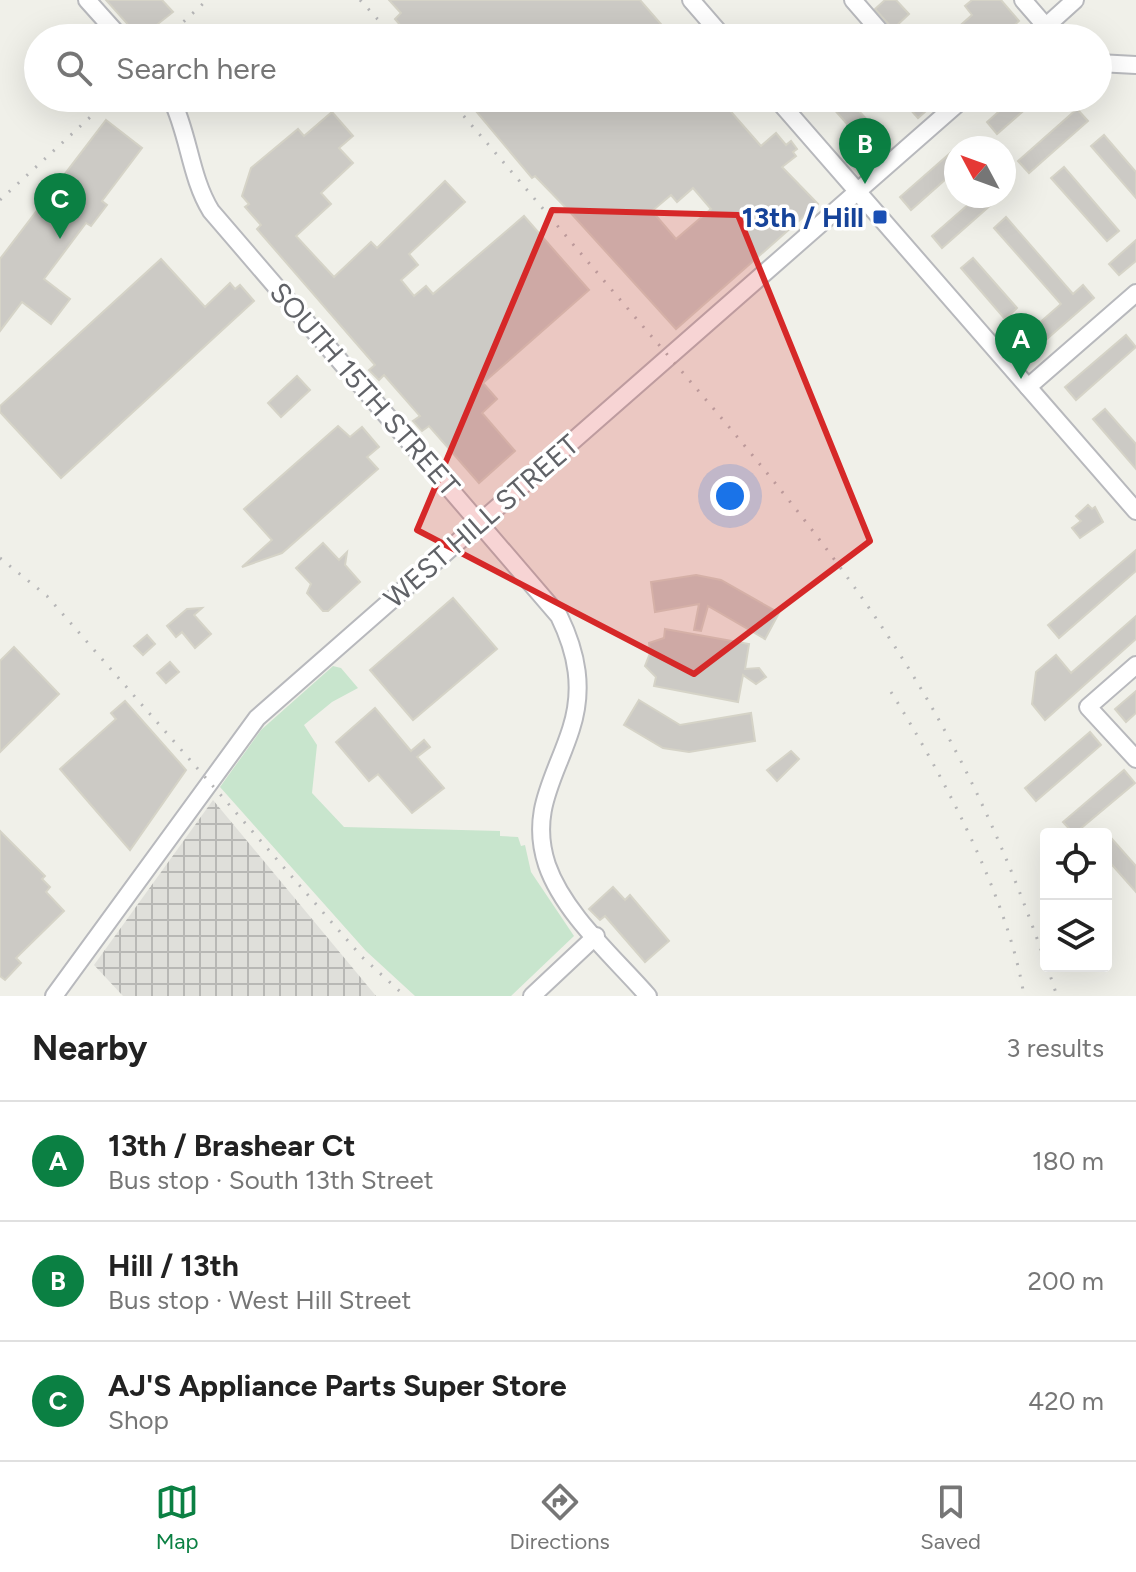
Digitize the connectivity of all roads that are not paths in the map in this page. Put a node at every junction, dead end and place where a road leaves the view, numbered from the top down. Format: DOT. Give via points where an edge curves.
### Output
graph roads {
  1 [pos="87,0"];
  2 [pos="691,0"];
  3 [pos="853,0"];
  4 [pos="1023,0"];
  5 [pos="1075,0"];
  6 [pos="108,24"];
  7 [pos="712,24"];
  8 [pos="874,24"];
  9 [pos="1039,24"];
  10 [pos="1054,24"];
  11 [pos="1112,64"];
  12 [pos="1136,65"];
  13 [pos="178,112"];
  14 [pos="788,112"];
  15 [pos="948,112"];
  16 [pos="857,191"];
  17 [pos="1136,293"];
  18 [pos="1028,387"];
  19 [pos="1136,511"];
  20 [pos="481,521"];
  21 [pos="1136,665"];
  22 [pos="1136,759"];
  23 [pos="596,936"];
  24 [pos="54,996"];
  25 [pos="532,996"];
  26 [pos="648,996"];
  1 -- 6 [label="street"];
  2 -- 7 [label="street"];
  3 -- 8 [label="street"];
  4 -- 9 [label="street"];
  5 -- 10 [label="street"];
  11 -- 12 [label="street"];
  13 -- 20 [label="street, SOUTH 15TH STREET" via="211,211"];
  14 -- 16 [label="street"];
  15 -- 16 [label="street, WEST HILL STREET"];
  16 -- 18 [label="street"];
  16 -- 20 [label="street, WEST HILL STREET"];
  17 -- 18 [label="street"];
  18 -- 19 [label="street"];
  20 -- 23 [label="street, SOUTH 15TH STREET" via="547,598 575,654 575,714 546,788 541,831 553,879"];
  20 -- 24 [label="street, WEST HILL STREET" via="252,723"];
  21 -- 22 [label="street" via="1088,707"];
  23 -- 25 [label="street"];
  23 -- 26 [label="street, SOUTH 15TH STREET"];
}
